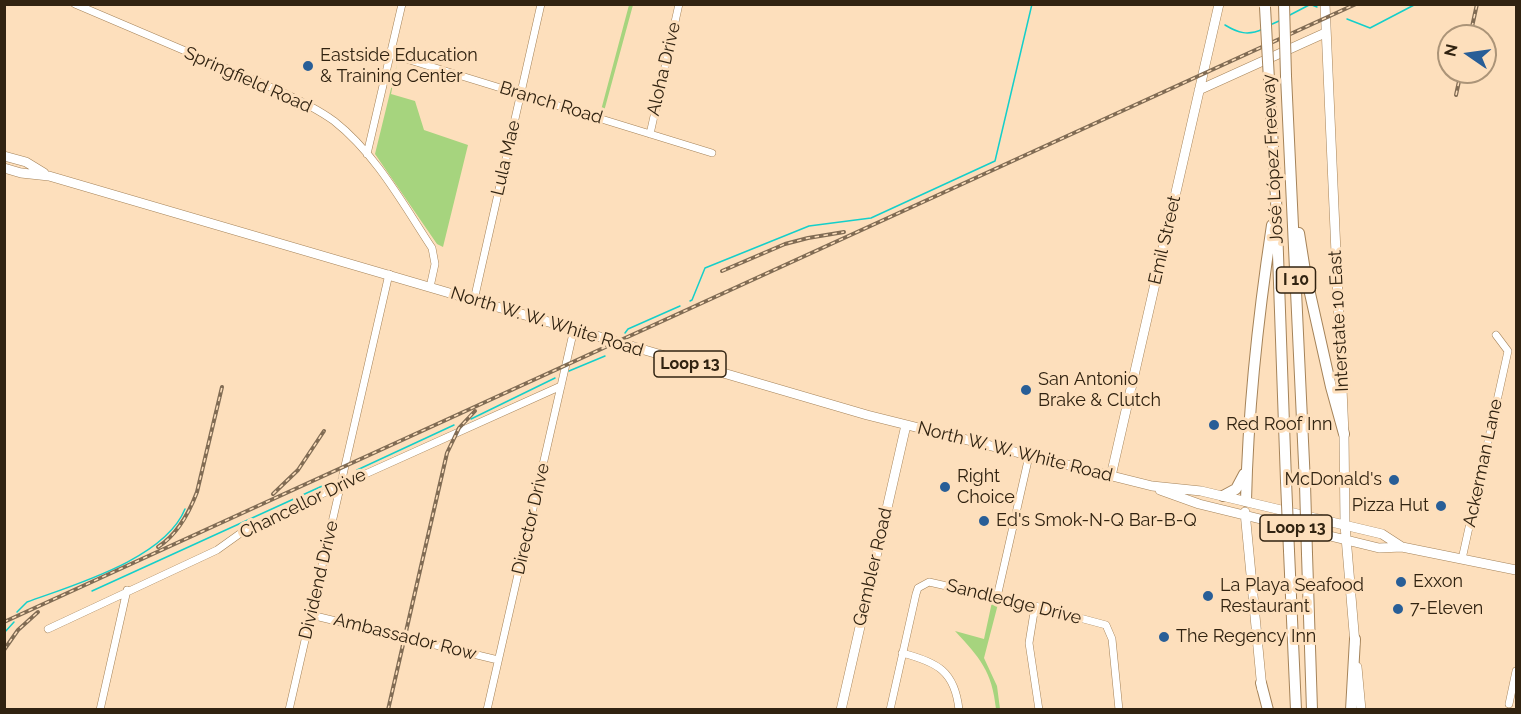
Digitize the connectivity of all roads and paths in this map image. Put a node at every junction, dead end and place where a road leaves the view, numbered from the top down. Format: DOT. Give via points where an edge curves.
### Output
graph roads {
  1 [pos="75,4"];
  2 [pos="402,4"];
  3 [pos="542,4"];
  4 [pos="679,4"];
  5 [pos="1219,4"];
  6 [pos="1284,4"];
  7 [pos="1325,4"];
  8 [pos="1265,6"];
  9 [pos="1325,33"];
  10 [pos="390,54"];
  11 [pos="1204,66"];
  12 [pos="1220,81"];
  13 [pos="1199,90"];
  14 [pos="521,93"];
  15 [pos="650,134"];
  16 [pos="712,153"];
  17 [pos="367,154"];
  18 [pos="4,156"];
  19 [pos="4,168"];
  20 [pos="49,176"];
  21 [pos="1276,198"];
  22 [pos="1293,202"];
  23 [pos="389,274"];
  24 [pos="430,287"];
  25 [pos="474,300"];
  26 [pos="574,329"];
  27 [pos="1496,335"];
  28 [pos="561,386"];
  29 [pos="906,425"];
  30 [pos="1344,434"];
  31 [pos="1029,456"];
  32 [pos="1246,469"];
  33 [pos="1111,476"];
  34 [pos="341,485"];
  35 [pos="1152,486"];
  36 [pos="1223,496"];
  37 [pos="1246,501"];
  38 [pos="1245,516"];
  39 [pos="1345,525"];
  40 [pos="1347,541"];
  41 [pos="1402,547"];
  42 [pos="1462,559"];
  43 [pos="1516,570"];
  44 [pos="128,590"];
  45 [pos="997,597"];
  46 [pos="1035,606"];
  47 [pos="311,615"];
  48 [pos="48,629"];
  49 [pos="1355,639"];
  50 [pos="903,653"];
  51 [pos="498,660"];
  52 [pos="1516,671"];
  53 [pos="1262,683"];
  54 [pos="1509,704"];
  55 [pos="100,710"];
  56 [pos="289,710"];
  57 [pos="487,710"];
  58 [pos="841,710"];
  59 [pos="890,710"];
  60 [pos="959,710"];
  61 [pos="1039,710"];
  62 [pos="1119,710"];
  63 [pos="1266,710"];
  64 [pos="1296,710"];
  65 [pos="1312,710"];
  66 [pos="1352,710"];
  67 [pos="1360,710"];
  1 -- 17 [label="street, Springfield Road" via="310,105"];
  2 -- 10 [label="street"];
  3 -- 14 [label="street, Lula Mae"];
  4 -- 15 [label="street, Aloha Drive"];
  5 -- 11 [label="main road, Emil Street"];
  6 -- 22 [label="highway, José López Freeway / I 10, bridge"];
  7 -- 9 [label="main road, Interstate 10 East"];
  8 -- 21 [label="highway, José López Freeway / I 10, bridge"];
  9 -- 12 [label="main road"];
  9 -- 30 [label="main road, Interstate 10 East"];
  10 -- 14 [label="street, Branch Road"];
  10 -- 17 [label="street"];
  11 -- 12 [label="main road" via="1209,76"];
  11 -- 13 [label="main road, Emil Street"];
  12 -- 13 [label="main road"];
  13 -- 33 [label="main road, Emil Street"];
  14 -- 15 [label="street, Branch Road"];
  14 -- 25 [label="street, Lula Mae"];
  15 -- 16 [label="street, Branch Road"];
  17 -- 24 [label="street, Springfield Road" via="432,248 435,264"];
  18 -- 20 [label="main road, North W. W. White Road / Loop 13" via="26,162"];
  19 -- 20 [label="main road, North W. W. White Road / Loop 13"];
  20 -- 23 [label="main road, North W. W. White Road / Loop 13"];
  21 -- 32 [label="highway" via="1255,354"];
  21 -- 64 [label="highway, José López Freeway / I 10, bridge"];
  22 -- 30 [label="highway"];
  22 -- 65 [label="highway, José López Freeway / I 10, bridge"];
  23 -- 24 [label="main road, North W. W. White Road / Loop 13"];
  23 -- 34 [label="street, Dividend Drive"];
  24 -- 25 [label="main road, North W. W. White Road / Loop 13"];
  25 -- 26 [label="main road, North W. W. White Road / Loop 13"];
  26 -- 28 [label="street, Director Drive"];
  26 -- 29 [label="main road, North W. W. White Road / Loop 13"];
  27 -- 42 [label="street, Ackerman Lane" via="1508,351"];
  28 -- 34 [label="street, Chancellor Drive"];
  28 -- 51 [label="street, Director Drive"];
  29 -- 31 [label="main road, North W. W. White Road / Loop 13"];
  29 -- 58 [label="main road, Gembler Road"];
  30 -- 39 [label="main road, Interstate 10 East"];
  31 -- 33 [label="main road, North W. W. White Road / Loop 13"];
  31 -- 45 [label="street"];
  32 -- 36 [label="highway" via="1236,489"];
  32 -- 37 [label="highway"];
  33 -- 35 [label="main road, North W. W. White Road / Loop 13"];
  34 -- 44 [label="street, Chancellor Drive" via="245,530 217,550"];
  34 -- 47 [label="street, Dividend Drive"];
  35 -- 36 [label="main road, North W. W. White Road / Loop 13"];
  35 -- 38 [label="main road, North W. W. White Road / Loop 13"];
  36 -- 37 [label="main road, North W. W. White Road / Loop 13"];
  37 -- 38 [label="main road"];
  37 -- 39 [label="main road, North W. W. White Road / Loop 13"];
  38 -- 40 [label="main road, Loop 13"];
  38 -- 53 [label="main road"];
  39 -- 40 [label="main road, Interstate 10 East"];
  39 -- 41 [label="main road, Loop 13" via="1382,534"];
  40 -- 41 [label="main road, Loop 13" via="1378,548"];
  40 -- 49 [label="main road, Interstate 10 East"];
  41 -- 42 [label="main road, Loop 13"];
  42 -- 43 [label="main road, Loop 13"];
  44 -- 48 [label="street, Chancellor Drive"];
  44 -- 55 [label="street"];
  45 -- 46 [label="street, Sandledge Drive"];
  45 -- 50 [label="street, Sandledge Drive" via="930,582 922,585 916,594"];
  46 -- 61 [label="street" via="1029,643"];
  46 -- 62 [label="street, Sandledge Drive" via="1106,625 1112,639"];
  47 -- 51 [label="street, Ambassador Row"];
  47 -- 56 [label="street, Dividend Drive"];
  49 -- 66 [label="highway"];
  49 -- 67 [label="main road, Interstate 10 East"];
  50 -- 59 [label="street"];
  50 -- 60 [label="street" via="928,660 949,676"];
  51 -- 57 [label="street, Director Drive"];
  52 -- 54 [label="street"];
  53 -- 63 [label="highway"];
}
